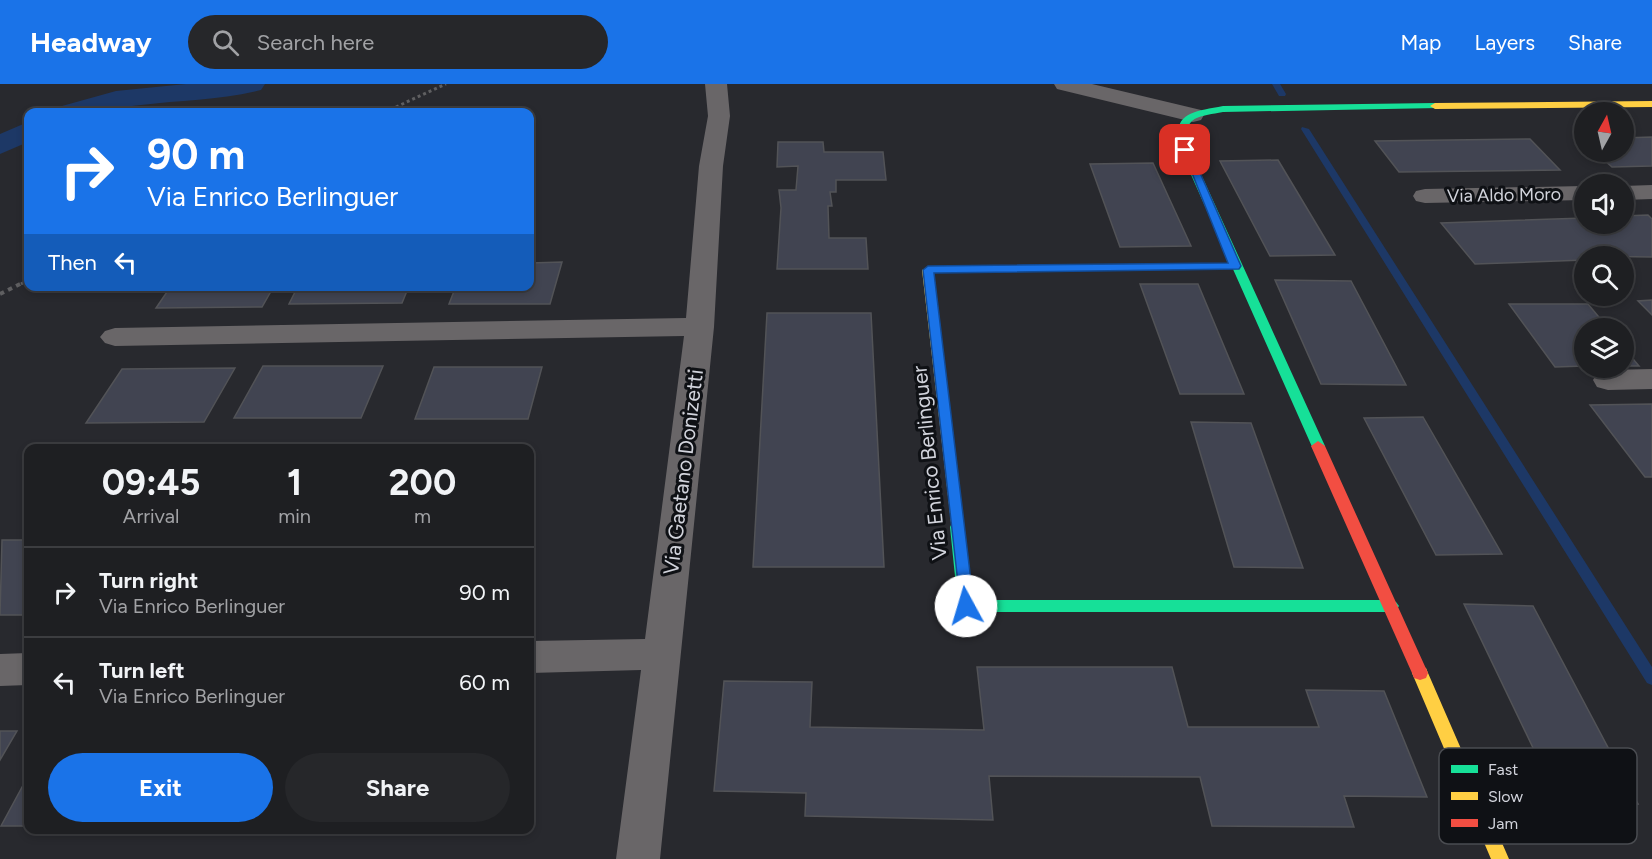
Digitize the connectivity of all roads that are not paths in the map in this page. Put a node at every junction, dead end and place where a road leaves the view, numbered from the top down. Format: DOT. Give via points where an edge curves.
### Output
graph roads {
  1 [pos="716,84"];
  2 [pos="1065,84"];
  3 [pos="1652,104"];
  4 [pos="1193,115"];
  5 [pos="1652,192"];
  6 [pos="1634,193"];
  7 [pos="1574,194"];
  8 [pos="1425,196"];
  9 [pos="1235,266"];
  10 [pos="700,327"];
  11 [pos="115,337"];
  12 [pos="1652,379"];
  13 [pos="1608,380"];
  14 [pos="1391,606"];
  15 [pos="661,654"];
  16 [pos="534,657"];
  17 [pos="24,669"];
  18 [pos="0,670"];
  19 [pos="1452,748"];
  20 [pos="1494,844"];
  21 [pos="638,859"];
  22 [pos="1500,859"];
  1 -- 10 [label="street, Via Gaetano Donizetti" via="719,116 711,165"];
  2 -- 4 [label="street"];
  3 -- 4 [label="street" via="1239,108"];
  4 -- 9 [label="street" via="1181,130 1185,150"];
  5 -- 6 [label="street"];
  7 -- 8 [label="street, Via Aldo Moro"];
  9 -- 14 [label="street"];
  9 -- 14 [label="street, Via Enrico Berlinguer" via="928,270 966,606"];
  10 -- 11 [label="street"];
  10 -- 15 [label="street, Via Gaetano Donizetti"];
  12 -- 13 [label="street"];
  14 -- 19 [label="street"];
  15 -- 16 [label="street"];
  15 -- 21 [label="street, Via Gaetano Donizetti"];
  17 -- 18 [label="street"];
  20 -- 22 [label="street"];
}
